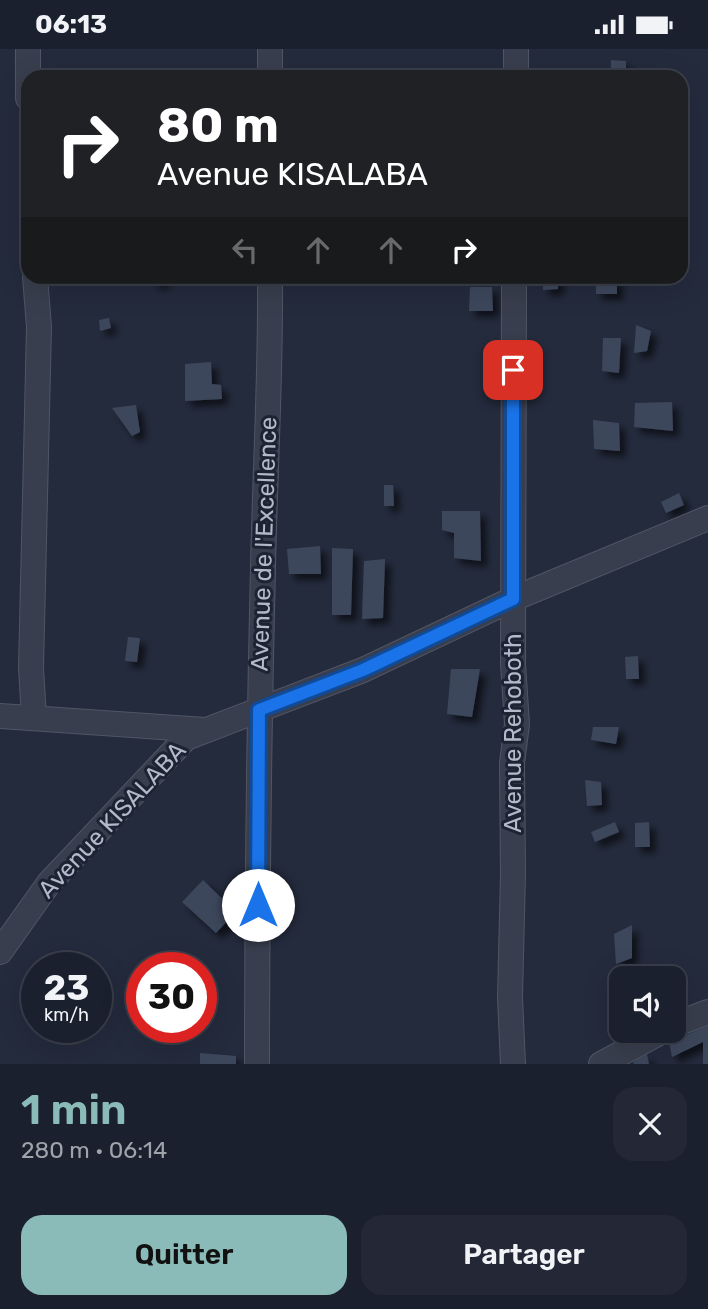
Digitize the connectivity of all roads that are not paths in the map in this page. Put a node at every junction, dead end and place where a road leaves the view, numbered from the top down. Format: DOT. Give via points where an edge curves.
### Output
graph roads {
  1 [pos="28,49"];
  2 [pos="270,49"];
  3 [pos="516,49"];
  4 [pos="28,70"];
  5 [pos="270,70"];
  6 [pos="516,70"];
  7 [pos="35,284"];
  8 [pos="270,284"];
  9 [pos="514,284"];
  10 [pos="708,518"];
  11 [pos="513,599"];
  12 [pos="259,710"];
  13 [pos="0,716"];
  14 [pos="34,717"];
  15 [pos="205,730"];
  16 [pos="0,951"];
  17 [pos="708,1012"];
  18 [pos="686,1020"];
  19 [pos="640,1043"];
  20 [pos="257,1064"];
  21 [pos="513,1064"];
  22 [pos="601,1064"];
  1 -- 4 [label="street"];
  2 -- 5 [label="street"];
  3 -- 6 [label="street"];
  7 -- 14 [label="street" via="39,340 31,668"];
  8 -- 12 [label="street, Avenue de l'Excellence"];
  9 -- 11 [label="street, Avenue Rehoboth"];
  10 -- 11 [label="street, Avenue KISALABA"];
  11 -- 12 [label="street, Avenue KISALABA" via="363,670"];
  11 -- 21 [label="street, Avenue Rehoboth" via="517,724 512,763"];
  12 -- 15 [label="street, Avenue KISALABA"];
  12 -- 20 [label="street, Avenue de l'Excellence"];
  13 -- 14 [label="street"];
  14 -- 15 [label="street"];
  15 -- 16 [label="street, Avenue KISALABA" via="186,738 49,883"];
  17 -- 18 [label="street"];
  19 -- 22 [label="street"];
}
